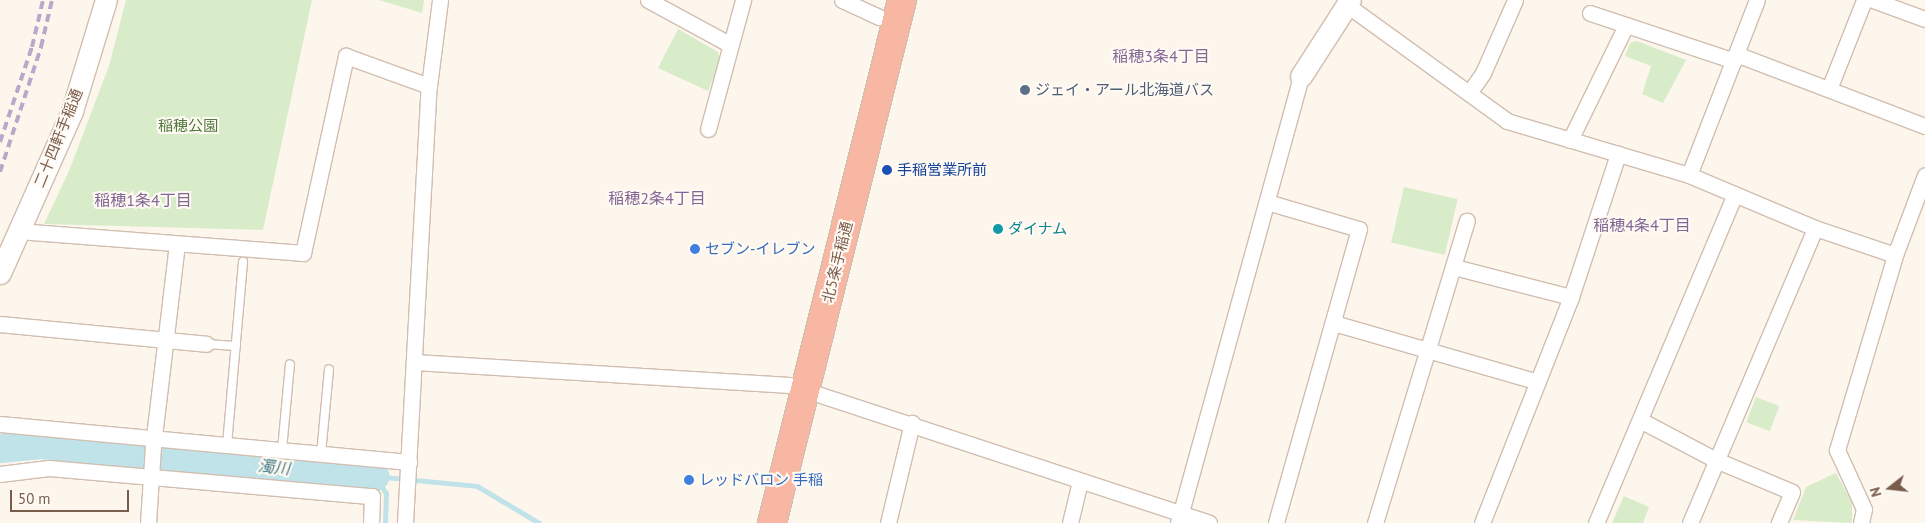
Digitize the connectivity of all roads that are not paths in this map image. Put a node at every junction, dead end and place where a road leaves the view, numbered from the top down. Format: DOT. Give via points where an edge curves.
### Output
graph roads {
  1 [pos="106,0"];
  2 [pos="440,0"];
  3 [pos="648,0"];
  4 [pos="743,0"];
  5 [pos="842,0"];
  6 [pos="902,0"];
  7 [pos="1515,0"];
  8 [pos="1757,0"];
  9 [pos="1864,0"];
  10 [pos="1873,0"];
  11 [pos="1349,2"];
  12 [pos="882,8"];
  13 [pos="1590,13"];
  14 [pos="1925,19"];
  15 [pos="1626,25"];
  16 [pos="731,45"];
  17 [pos="1735,57"];
  18 [pos="1300,76"];
  19 [pos="429,86"];
  20 [pos="1829,89"];
  21 [pos="1468,93"];
  22 [pos="1925,126"];
  23 [pos="708,129"];
  24 [pos="1570,140"];
  25 [pos="1618,154"];
  26 [pos="1689,175"];
  27 [pos="1925,176"];
  28 [pos="1736,194"];
  29 [pos="1267,202"];
  30 [pos="1467,221"];
  31 [pos="1815,228"];
  32 [pos="19,231"];
  33 [pos="177,244"];
  34 [pos="1895,255"];
  35 [pos="243,262"];
  36 [pos="1454,267"];
  37 [pos="0,273"];
  38 [pos="1571,298"];
  39 [pos="1334,323"];
  40 [pos="0,324"];
  41 [pos="165,342"];
  42 [pos="206,344"];
  43 [pos="236,346"];
  44 [pos="1428,350"];
  45 [pos="414,362"];
  46 [pos="290,364"];
  47 [pos="329,369"];
  48 [pos="1538,382"];
  49 [pos="798,387"];
  50 [pos="1640,420"];
  51 [pos="912,423"];
  52 [pos="0,424"];
  53 [pos="153,441"];
  54 [pos="227,445"];
  55 [pos="282,450"];
  56 [pos="321,454"];
  57 [pos="1716,460"];
  58 [pos="408,467"];
  59 [pos="151,472"];
  60 [pos="0,474"];
  61 [pos="1080,481"];
  62 [pos="1179,519"];
  63 [pos="148,523"];
  64 [pos="371,523"];
  65 [pos="405,523"];
  66 [pos="755,523"];
  67 [pos="772,523"];
  68 [pos="888,523"];
  69 [pos="1070,523"];
  70 [pos="1209,523"];
  71 [pos="1276,523"];
  72 [pos="1375,523"];
  73 [pos="1482,523"];
  74 [pos="1596,523"];
  75 [pos="1690,523"];
  76 [pos="1779,523"];
  77 [pos="1861,523"];
  1 -- 32 [label="street, 二十四軒手稲通" via="72,111"];
  2 -- 19 [label="street"];
  3 -- 16 [label="street"];
  4 -- 16 [label="street"];
  5 -- 12 [label="street"];
  6 -- 49 [label="highway, 北5条手稲通"];
  7 -- 21 [label="street" via="1483,73"];
  8 -- 17 [label="street"];
  9 -- 20 [label="street"];
  10 -- 14 [label="street"];
  11 -- 18 [label="street"];
  11 -- 21 [label="street"];
  12 -- 49 [label="highway, 北5条手稲通"];
  13 -- 15 [label="street"];
  15 -- 17 [label="street"];
  15 -- 24 [label="street"];
  16 -- 23 [label="street"];
  17 -- 20 [label="street"];
  17 -- 26 [label="street"];
  18 -- 29 [label="street"];
  19 -- 33 [label="street" via="346,56 302,253"];
  19 -- 45 [label="street"];
  20 -- 22 [label="street"];
  21 -- 24 [label="street" via="1507,121"];
  24 -- 25 [label="street"];
  25 -- 26 [label="street"];
  25 -- 38 [label="street"];
  26 -- 28 [label="street"];
  27 -- 34 [label="street"];
  28 -- 31 [label="street"];
  28 -- 50 [label="street"];
  29 -- 39 [label="street" via="1359,229"];
  29 -- 62 [label="street"];
  30 -- 36 [label="street"];
  31 -- 34 [label="street"];
  31 -- 57 [label="street"];
  32 -- 33 [label="street"];
  32 -- 37 [label="street, 二十四軒手稲通"];
  33 -- 41 [label="street"];
  34 -- 77 [label="street" via="1837,450 1864,509"];
  35 -- 43 [label="lane"];
  36 -- 38 [label="street"];
  36 -- 44 [label="street"];
  38 -- 48 [label="street"];
  39 -- 44 [label="street"];
  39 -- 71 [label="street"];
  40 -- 41 [label="street"];
  41 -- 42 [label="street"];
  41 -- 53 [label="street"];
  42 -- 43 [label="lane"];
  43 -- 54 [label="lane"];
  44 -- 48 [label="street"];
  44 -- 72 [label="street"];
  45 -- 49 [label="street"];
  45 -- 58 [label="street"];
  46 -- 55 [label="lane"];
  47 -- 56 [label="lane"];
  48 -- 73 [label="street"];
  49 -- 51 [label="street"];
  49 -- 66 [label="highway, 北5条手稲通"];
  49 -- 67 [label="highway, 北5条手稲通"];
  50 -- 57 [label="street"];
  50 -- 74 [label="street"];
  51 -- 61 [label="street"];
  51 -- 68 [label="street"];
  52 -- 53 [label="street"];
  53 -- 54 [label="street"];
  53 -- 59 [label="street"];
  54 -- 55 [label="street"];
  55 -- 56 [label="street"];
  56 -- 58 [label="street"];
  57 -- 75 [label="street"];
  57 -- 76 [label="street" via="1792,492"];
  58 -- 65 [label="street"];
  59 -- 60 [label="street" via="49,468"];
  59 -- 63 [label="street"];
  59 -- 64 [label="street" via="372,496"];
  61 -- 62 [label="street"];
  61 -- 69 [label="street"];
  62 -- 70 [label="street"];
}
